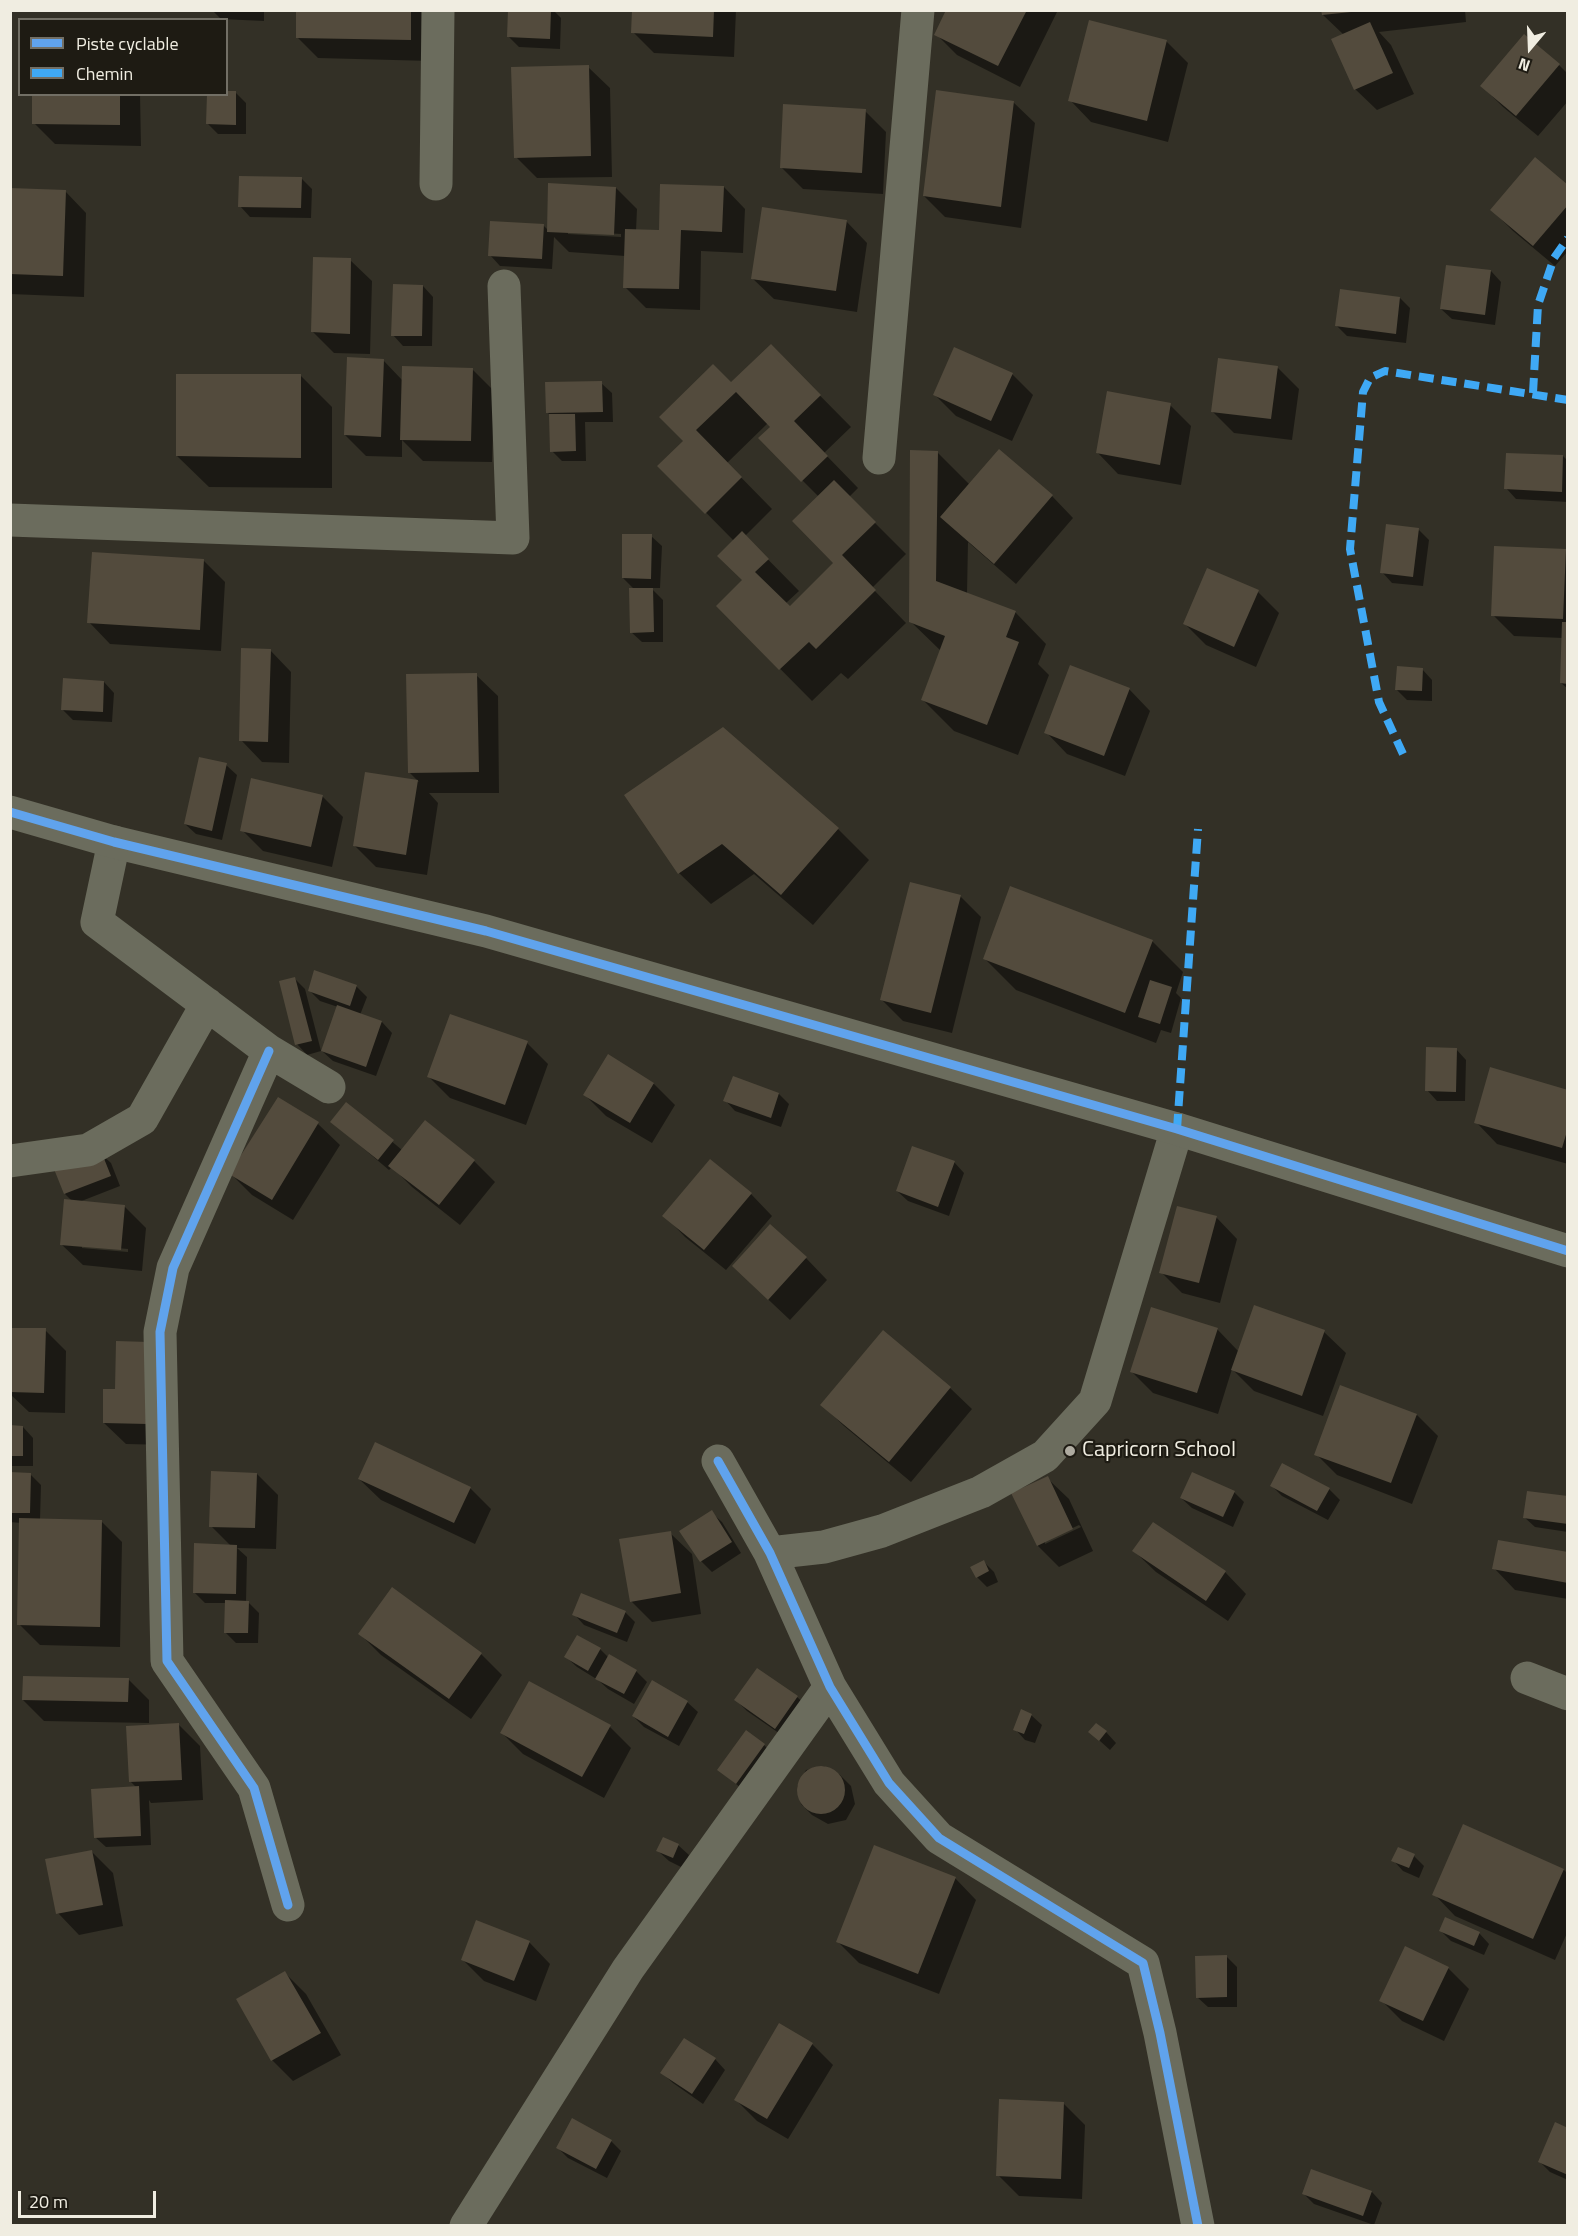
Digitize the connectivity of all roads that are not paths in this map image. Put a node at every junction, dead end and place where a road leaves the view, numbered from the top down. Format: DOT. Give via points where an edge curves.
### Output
graph roads {
  1 [pos="438,10"];
  2 [pos="918,10"];
  3 [pos="436,184"];
  4 [pos="504,286"];
  5 [pos="879,458"];
  6 [pos="10,520"];
  7 [pos="10,812"];
  8 [pos="114,842"];
  9 [pos="207,1004"];
  10 [pos="270,1051"];
  11 [pos="328,1087"];
  12 [pos="1177,1129"];
  13 [pos="10,1161"];
  14 [pos="1568,1251"];
  15 [pos="718,1461"];
  16 [pos="770,1553"];
  17 [pos="1527,1678"];
  18 [pos="830,1687"];
  19 [pos="1568,1694"];
  20 [pos="288,1905"];
  21 [pos="466,2226"];
  22 [pos="1198,2226"];
  1 -- 3 [label="street"];
  2 -- 5 [label="street"];
  4 -- 6 [label="street" via="513,538"];
  7 -- 8 [label="street"];
  8 -- 9 [label="street" via="97,922"];
  8 -- 12 [label="street" via="486,931"];
  9 -- 10 [label="street"];
  9 -- 13 [label="street" via="142,1119 88,1150"];
  10 -- 11 [label="street"];
  10 -- 20 [label="street" via="173,1268 160,1332 167,1661 254,1788"];
  12 -- 14 [label="street"];
  12 -- 16 [label="street" via="1095,1401 1045,1456 981,1492 882,1531 824,1547"];
  15 -- 16 [label="street"];
  16 -- 18 [label="street"];
  17 -- 19 [label="street"];
  18 -- 21 [label="street" via="628,1970"];
  18 -- 22 [label="street" via="889,1783 939,1838 1143,1964"];
}
